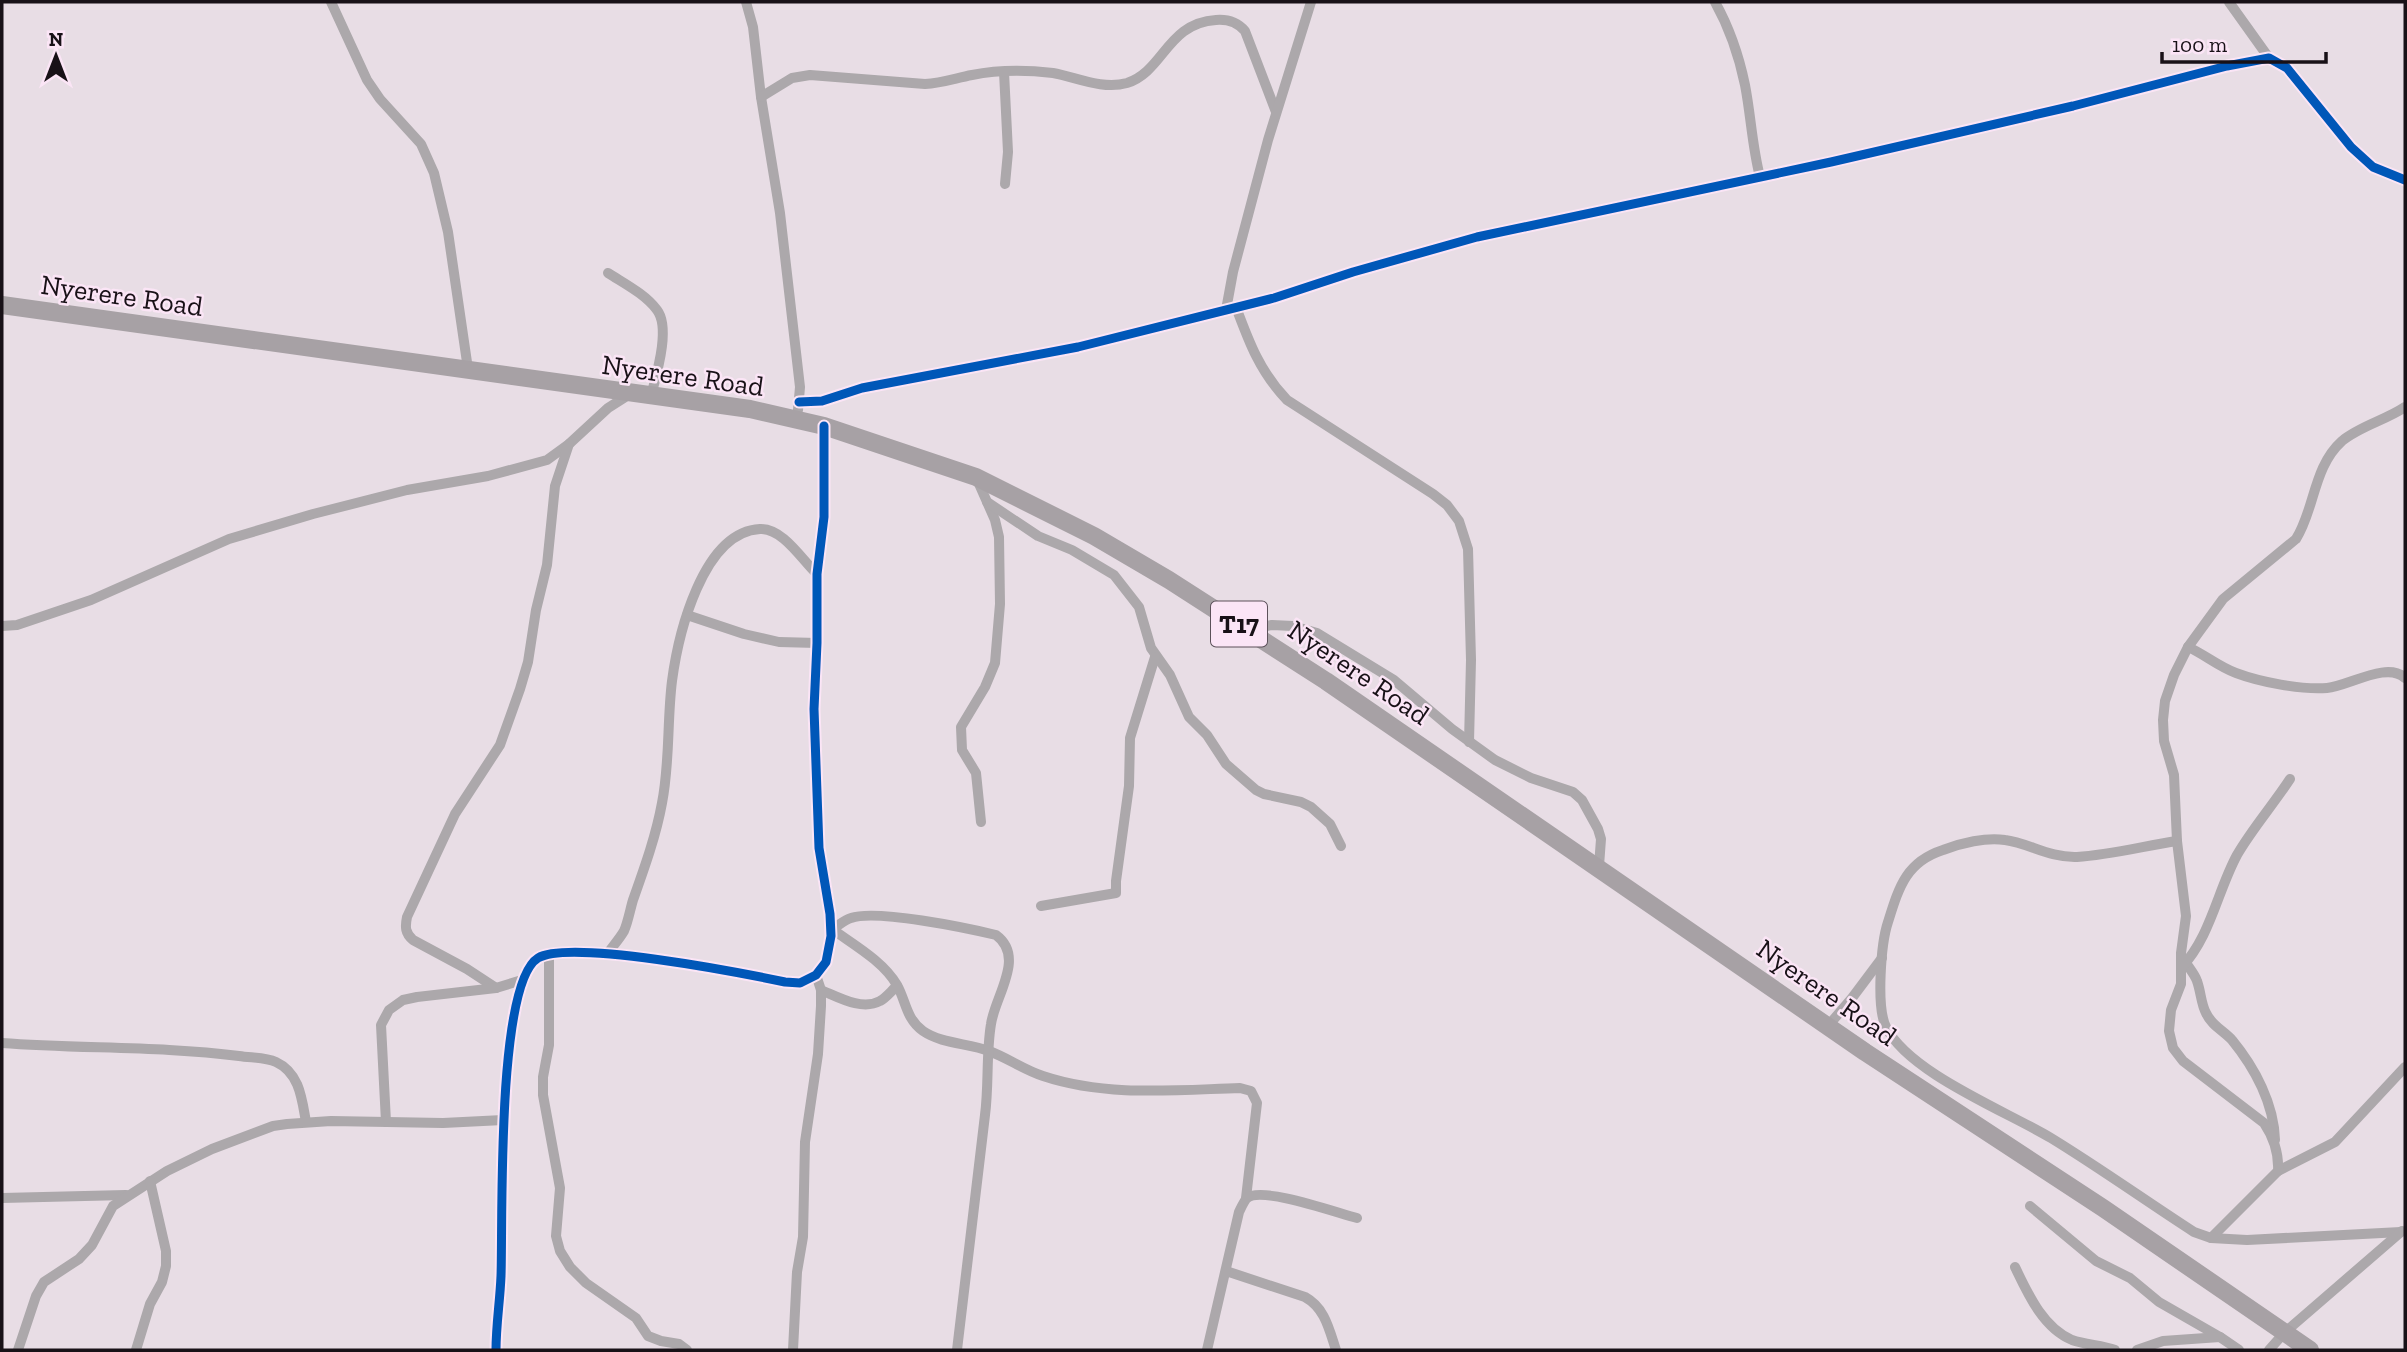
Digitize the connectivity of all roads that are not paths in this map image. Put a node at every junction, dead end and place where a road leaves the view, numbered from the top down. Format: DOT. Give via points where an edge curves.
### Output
graph roads {
  1 [pos="331,2"];
  2 [pos="746,2"];
  3 [pos="1311,2"];
  4 [pos="1715,2"];
  5 [pos="2229,2"];
  6 [pos="2269,58"];
  7 [pos="1004,72"];
  8 [pos="761,97"];
  9 [pos="1276,113"];
  10 [pos="1760,177"];
  11 [pos="2405,180"];
  12 [pos="1005,184"];
  13 [pos="608,273"];
  14 [pos="2,304"];
  15 [pos="1231,308"];
  16 [pos="468,369"];
  17 [pos="629,394"];
  18 [pos="651,396"];
  19 [pos="2405,407"];
  20 [pos="798,411"];
  21 [pos="824,426"];
  22 [pos="569,444"];
  23 [pos="976,477"];
  24 [pos="986,502"];
  25 [pos="817,574"];
  26 [pos="687,615"];
  27 [pos="2,626"];
  28 [pos="1249,630"];
  29 [pos="817,643"];
  30 [pos="2188,647"];
  31 [pos="1155,657"];
  32 [pos="2405,678"];
  33 [pos="1469,742"];
  34 [pos="2290,779"];
  35 [pos="981,822"];
  36 [pos="2177,841"];
  37 [pos="1340,846"];
  38 [pos="1598,866"];
  39 [pos="1041,906"];
  40 [pos="830,914"];
  41 [pos="832,929"];
  42 [pos="608,953"];
  43 [pos="549,954"];
  44 [pos="1882,958"];
  45 [pos="2184,965"];
  46 [pos="817,975"];
  47 [pos="522,980"];
  48 [pos="897,986"];
  49 [pos="496,988"];
  50 [pos="821,990"];
  51 [pos="1828,1026"];
  52 [pos="2,1043"];
  53 [pos="989,1051"];
  54 [pos="2405,1067"];
  55 [pos="503,1120"];
  56 [pos="306,1122"];
  57 [pos="386,1122"];
  58 [pos="2275,1146"];
  59 [pos="2278,1171"];
  60 [pos="150,1181"];
  61 [pos="126,1195"];
  62 [pos="2,1198"];
  63 [pos="1246,1198"];
  64 [pos="2030,1206"];
  65 [pos="1357,1218"];
  66 [pos="2403,1230"];
  67 [pos="2211,1238"];
  68 [pos="2015,1267"];
  69 [pos="1226,1271"];
  70 [pos="2284,1333"];
  71 [pos="2220,1337"];
  72 [pos="18,1350"];
  73 [pos="136,1350"];
  74 [pos="496,1350"];
  75 [pos="687,1350"];
  76 [pos="793,1350"];
  77 [pos="957,1350"];
  78 [pos="1207,1350"];
  79 [pos="1336,1350"];
  80 [pos="2115,1350"];
  81 [pos="2137,1350"];
  82 [pos="2239,1350"];
  83 [pos="2269,1350"];
  84 [pos="2310,1350"];
  1 -- 16 [label="street" via="367,80 421,144 435,173"];
  2 -- 8 [label="street"];
  3 -- 9 [label="street"];
  4 -- 10 [label="street" via="1727,24 1744,84"];
  5 -- 6 [label="street"];
  6 -- 10 [label="street"];
  6 -- 11 [label="street" via="2287,68 2358,154 2373,167"];
  7 -- 8 [label="street" via="925,84 810,75 792,78"];
  7 -- 9 [label="street" via="1126,83 1144,73 1183,31 1204,21 1222,20 1239,24 1245,31"];
  7 -- 12 [label="street"];
  8 -- 20 [label="street" via="780,213 800,387"];
  9 -- 15 [label="street" via="1233,272"];
  10 -- 15 [label="street" via="1478,237"];
  13 -- 18 [label="street" via="650,302 662,320"];
  14 -- 16 [label="main road, Nyerere Road / T17"];
  15 -- 20 [label="street" via="1078,346 862,388"];
  15 -- 33 [label="street" via="1257,361 1287,400 1433,494 1459,521 1469,560"];
  16 -- 17 [label="main road, Nyerere Road / T17"];
  17 -- 18 [label="main road, Nyerere Road / T17"];
  17 -- 22 [label="street"];
  18 -- 20 [label="main road, Nyerere Road / T17"];
  19 -- 30 [label="street" via="2342,441 2319,477 2296,539 2223,599"];
  20 -- 21 [label="main road, Nyerere Road / T17"];
  21 -- 23 [label="main road, Nyerere Road / T17"];
  21 -- 25 [label="street" via="824,517"];
  22 -- 27 [label="street" via="547,460 526,466 407,490 229,539 90,600"];
  22 -- 49 [label="street" via="555,486 547,565 520,689 500,745 456,814 405,926 413,940"];
  23 -- 24 [label="street"];
  23 -- 28 [label="main road, Nyerere Road / T17" via="1094,536"];
  24 -- 31 [label="street" via="1038,536 1114,575 1139,607"];
  24 -- 35 [label="street" via="999,537 998,648 985,687 964,720 961,738 966,758 975,768"];
  25 -- 26 [label="street" via="776,534 761,528 744,533 717,553"];
  25 -- 29 [label="street"];
  26 -- 29 [label="street" via="779,642"];
  26 -- 42 [label="street" via="672,681 662,803 625,929"];
  28 -- 33 [label="street" via="1272,625 1317,633 1394,680"];
  28 -- 38 [label="main road, Nyerere Road / T17"];
  29 -- 40 [label="street" via="816,796"];
  30 -- 32 [label="street" via="2235,673 2299,688 2329,688 2381,672"];
  30 -- 36 [label="street" via="2174,675 2162,720 2174,775"];
  31 -- 37 [label="street" via="1174,683 1189,717 1207,734 1226,764 1264,794 1311,807 1330,824"];
  31 -- 39 [label="street" via="1130,738 1116,893"];
  33 -- 38 [label="street" via="1495,760 1573,792 1582,800 1601,839"];
  34 -- 45 [label="street" via="2236,857 2206,930"];
  36 -- 44 [label="street" via="2076,857 1993,839 1923,857 1909,870 1897,895"];
  36 -- 45 [label="street" via="2186,916"];
  38 -- 51 [label="main road, Nyerere Road / T17"];
  40 -- 41 [label="street"];
  40 -- 46 [label="street" via="826,962"];
  41 -- 48 [label="street" via="880,965"];
  41 -- 53 [label="street" via="850,918 867,915 964,928 1003,940 1010,960 993,1014"];
  42 -- 43 [label="street"];
  42 -- 46 [label="street" via="785,982 800,983"];
  43 -- 47 [label="street" via="532,963"];
  43 -- 75 [label="street" via="549,1045 543,1095 560,1188 556,1236 560,1251 586,1283 636,1318 648,1336"];
  44 -- 51 [label="street"];
  44 -- 67 [label="street" via="1885,1025 1902,1050 1938,1076 2050,1138 2194,1232"];
  45 -- 58 [label="street" via="2197,978 2205,1012 2246,1059 2267,1098"];
  45 -- 58 [label="street" via="2171,1010 2173,1048 2197,1073 2264,1123"];
  46 -- 50 [label="street"];
  47 -- 49 [label="street"];
  47 -- 55 [label="street"];
  48 -- 50 [label="street" via="880,1001 867,1004"];
  48 -- 53 [label="street" via="911,1019 923,1031"];
  49 -- 57 [label="street" via="417,997 389,1010 381,1025"];
  50 -- 76 [label="street" via="818,1054 805,1142"];
  51 -- 70 [label="main road, Nyerere Road / T17"];
  52 -- 56 [label="street" via="262,1058 276,1062 294,1078"];
  53 -- 63 [label="street" via="1040,1076 1075,1085 1251,1091 1257,1103"];
  53 -- 77 [label="street"];
  54 -- 59 [label="street" via="2335,1142"];
  55 -- 57 [label="street"];
  55 -- 74 [label="street"];
  56 -- 57 [label="street"];
  56 -- 60 [label="street" via="274,1126 212,1149"];
  58 -- 59 [label="street"];
  59 -- 67 [label="street"];
  60 -- 61 [label="street"];
  60 -- 73 [label="street" via="166,1266"];
  61 -- 62 [label="street"];
  61 -- 72 [label="street" via="113,1206 86,1252 44,1282"];
  63 -- 65 [label="street" via="1276,1196"];
  63 -- 69 [label="street"];
  64 -- 71 [label="street" via="2096,1261"];
  66 -- 67 [label="street"];
  66 -- 70 [label="street"];
  68 -- 80 [label="street" via="2055,1329 2074,1341"];
  69 -- 78 [label="street"];
  69 -- 79 [label="street" via="1315,1303 1326,1319"];
  70 -- 83 [label="street"];
  70 -- 84 [label="main road, Nyerere Road / T17"];
  71 -- 81 [label="street" via="2163,1341"];
  71 -- 82 [label="street"];
}
